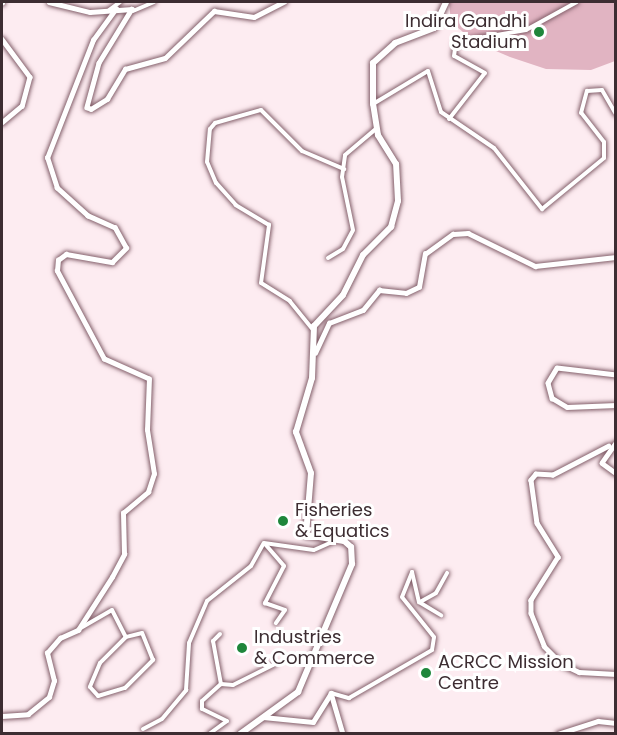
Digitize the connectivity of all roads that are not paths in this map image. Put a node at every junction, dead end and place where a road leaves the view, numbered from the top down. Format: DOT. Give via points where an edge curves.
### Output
graph roads {
  1 [pos="49,2"];
  2 [pos="120,2"];
  3 [pos="154,2"];
  4 [pos="284,2"];
  5 [pos="446,2"];
  6 [pos="577,2"];
  7 [pos="116,8"];
  8 [pos="109,10"];
  9 [pos="133,11"];
  10 [pos="2,39"];
  11 [pos="373,104"];
  12 [pos="615,114"];
  13 [pos="449,119"];
  14 [pos="2,123"];
  15 [pos="377,128"];
  16 [pos="344,169"];
  17 [pos="615,257"];
  18 [pos="328,258"];
  19 [pos="314,331"];
  20 [pos="313,359"];
  21 [pos="615,375"];
  22 [pos="615,405"];
  23 [pos="615,443"];
  24 [pos="609,446"];
  25 [pos="615,473"];
  26 [pos="340,539"];
  27 [pos="264,543"];
  28 [pos="447,573"];
  29 [pos="419,602"];
  30 [pos="441,615"];
  31 [pos="276,623"];
  32 [pos="78,630"];
  33 [pos="220,634"];
  34 [pos="126,638"];
  35 [pos="276,664"];
  36 [pos="615,675"];
  37 [pos="221,684"];
  38 [pos="330,693"];
  39 [pos="2,716"];
  40 [pos="263,717"];
  41 [pos="615,723"];
  42 [pos="143,729"];
  43 [pos="209,734"];
  44 [pos="240,734"];
  45 [pos="343,734"];
  46 [pos="558,734"];
  1 -- 8 [label="street" via="90,12"];
  2 -- 8 [label="street"];
  3 -- 9 [label="street"];
  4 -- 9 [label="street" via="254,17 214,11 165,58 125,69 107,99 91,109 99,63"];
  5 -- 11 [label="highway" via="441,19 428,33 380,53 371,75"];
  6 -- 13 [label="street" via="526,30 456,42 454,56 485,73"];
  7 -- 8 [label="street"];
  7 -- 9 [label="street"];
  7 -- 32 [label="street" via="93,40 47,158 57,188 88,216 115,228 126,248 112,262 66,254 58,260 57,271 104,359 148,379 147,441 154,474 148,492 123,513 124,554"];
  10 -- 14 [label="street" via="30,77 22,106"];
  11 -- 13 [label="street" via="424,70 433,78 439,109"];
  11 -- 15 [label="highway"];
  12 -- 13 [label="street" via="602,90 587,90 581,113 604,142 604,158 542,209 496,150"];
  15 -- 16 [label="street" via="348,151"];
  15 -- 19 [label="highway" via="396,164 393,220"];
  16 -- 18 [label="street" via="353,230 343,249"];
  16 -- 19 [label="street" via="302,151 261,110 215,123 210,129 207,162 216,183 236,205 269,225 261,283 290,301"];
  17 -- 20 [label="street" via="536,266 468,233 453,234 425,254 424,277 416,290 379,290 363,310 328,323"];
  19 -- 20 [label="highway"];
  20 -- 26 [label="highway" via="296,432 311,473 306,535"];
  21 -- 22 [label="street" via="557,368 548,383 552,398 573,409"];
  23 -- 24 [label="street"];
  24 -- 25 [label="street" via="610,456 602,463"];
  24 -- 36 [label="street" via="553,476 536,474 531,480 537,523 558,557 531,600 531,613 544,646 561,664 579,672"];
  26 -- 27 [label="street" via="314,550"];
  26 -- 40 [label="highway" via="353,556 348,578 298,692"];
  27 -- 31 [label="street" via="284,566 265,603 285,609"];
  27 -- 42 [label="street" via="251,566 207,601 189,642 186,690 162,719"];
  28 -- 29 [label="street" via="436,593"];
  29 -- 30 [label="street"];
  29 -- 38 [label="street" via="412,573 402,597 434,638 429,654 349,698"];
  32 -- 34 [label="street" via="112,610"];
  32 -- 39 [label="street" via="60,638 47,653 54,681 45,702 28,714"];
  33 -- 37 [label="street" via="213,641"];
  34 -- 34 [label="street" via="100,663 90,687 98,696 125,688 153,660 142,633"];
  35 -- 37 [label="street" via="238,683"];
  37 -- 43 [label="street" via="200,705 227,721"];
  38 -- 40 [label="street" via="313,722"];
  38 -- 45 [label="street"];
  40 -- 44 [label="highway"];
  41 -- 46 [label="street" via="598,721"];
}
